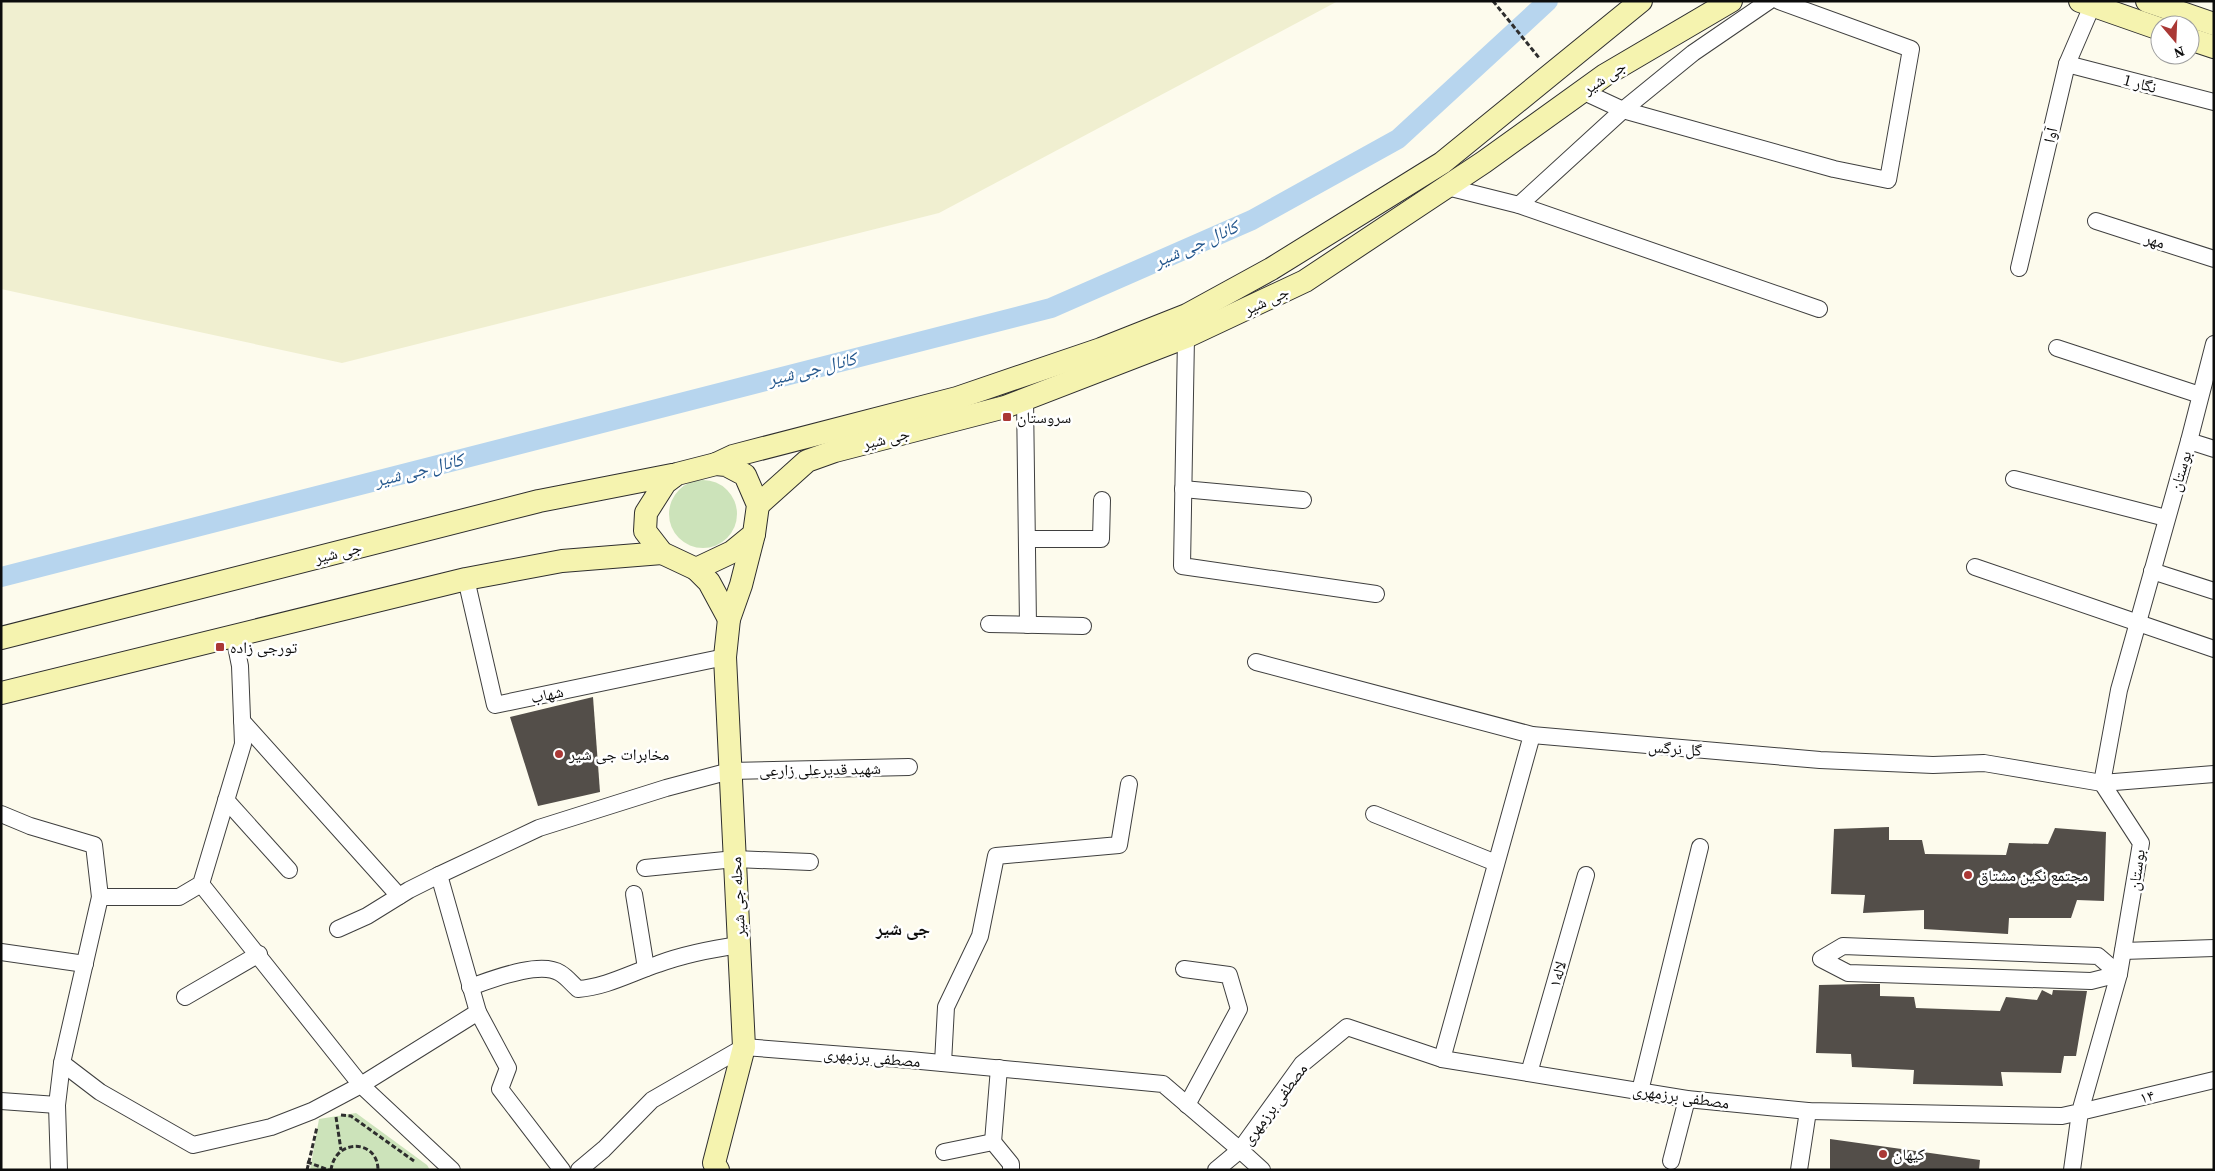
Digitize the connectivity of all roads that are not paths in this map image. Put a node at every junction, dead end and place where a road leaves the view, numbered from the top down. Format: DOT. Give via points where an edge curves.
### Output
graph roads {
  1 [pos="1641,1"];
  2 [pos="1699,1"];
  3 [pos="1769,1"];
  4 [pos="1779,1"];
  5 [pos="2146,1"];
  6 [pos="1728,3"];
  7 [pos="2086,3"];
  8 [pos="2214,24"];
  9 [pos="2150,25"];
  10 [pos="2200,42"];
  11 [pos="2214,47"];
  12 [pos="2067,64"];
  13 [pos="1582,91"];
  14 [pos="2214,102"];
  15 [pos="1623,110"];
  16 [pos="1447,187"];
  17 [pos="1519,205"];
  18 [pos="2096,221"];
  19 [pos="2214,259"];
  20 [pos="2019,268"];
  21 [pos="1819,309"];
  22 [pos="1186,337"];
  23 [pos="2214,344"];
  24 [pos="2058,348"];
  25 [pos="2200,395"];
  26 [pos="1025,399"];
  27 [pos="2189,441"];
  28 [pos="2214,449"];
  29 [pos="716,464"];
  30 [pos="676,474"];
  31 [pos="2014,479"];
  32 [pos="1183,489"];
  33 [pos="1102,500"];
  34 [pos="1303,500"];
  35 [pos="758,505"];
  36 [pos="2166,518"];
  37 [pos="754,534"];
  38 [pos="1027,539"];
  39 [pos="662,553"];
  40 [pos="1975,568"];
  41 [pos="696,569"];
  42 [pos="2152,571"];
  43 [pos="466,579"];
  44 [pos="2214,591"];
  45 [pos="1376,594"];
  46 [pos="729,619"];
  47 [pos="2137,623"];
  48 [pos="989,624"];
  49 [pos="1028,624"];
  50 [pos="1083,626"];
  51 [pos="234,636"];
  52 [pos="1,638"];
  53 [pos="2214,648"];
  54 [pos="725,657"];
  55 [pos="1256,662"];
  56 [pos="1,693"];
  57 [pos="242,721"];
  58 [pos="1532,735"];
  59 [pos="910,767"];
  60 [pos="730,771"];
  61 [pos="2214,774"];
  62 [pos="2102,783"];
  63 [pos="1129,784"];
  64 [pos="226,800"];
  65 [pos="1,814"];
  66 [pos="1374,814"];
  67 [pos="1700,847"];
  68 [pos="735,859"];
  69 [pos="810,862"];
  70 [pos="1496,863"];
  71 [pos="645,868"];
  72 [pos="289,870"];
  73 [pos="439,875"];
  74 [pos="1586,875"];
  75 [pos="201,884"];
  76 [pos="634,894"];
  77 [pos="399,896"];
  78 [pos="100,897"];
  79 [pos="338,929"];
  80 [pos="740,945"];
  81 [pos="2214,948"];
  82 [pos="2123,951"];
  83 [pos="1,952"];
  84 [pos="259,954"];
  85 [pos="84,964"];
  86 [pos="646,968"];
  87 [pos="1184,969"];
  88 [pos="2119,974"];
  89 [pos="470,987"];
  90 [pos="185,997"];
  91 [pos="478,1012"];
  92 [pos="744,1047"];
  93 [pos="1442,1059"];
  94 [pos="62,1063"];
  95 [pos="943,1063"];
  96 [pos="999,1068"];
  97 [pos="1529,1073"];
  98 [pos="2214,1080"];
  99 [pos="361,1085"];
  100 [pos="1640,1091"];
  101 [pos="1687,1099"];
  102 [pos="1,1101"];
  103 [pos="57,1105"];
  104 [pos="1187,1105"];
  105 [pos="1808,1112"];
  106 [pos="2080,1112"];
  107 [pos="993,1142"];
  108 [pos="1240,1150"];
  109 [pos="944,1152"];
  110 [pos="1671,1161"];
  111 [pos="59,1170"];
  112 [pos="452,1170"];
  113 [pos="562,1170"];
  114 [pos="579,1170"];
  115 [pos="718,1170"];
  116 [pos="1011,1170"];
  117 [pos="1216,1170"];
  118 [pos="1262,1170"];
  119 [pos="1799,1170"];
  120 [pos="2072,1170"];
  1 -- 29 [label="main road, جی شیر" via="1442,163 1271,269 1187,314 1101,349 957,398 733,456"];
  2 -- 6 [label="main road"];
  3 -- 15 [label="street" via="1693,53"];
  4 -- 15 [label="street" via="1911,48 1888,180 1834,169"];
  5 -- 8 [label="main road"];
  6 -- 13 [label="main road, جی شیر"];
  7 -- 9 [label="main road"];
  7 -- 12 [label="street, آوا"];
  10 -- 11 [label="main road"];
  12 -- 14 [label="street, نگار 1"];
  12 -- 20 [label="street, آوا"];
  13 -- 15 [label="street"];
  13 -- 16 [label="main road, جی شیر"];
  15 -- 17 [label="street"];
  16 -- 17 [label="street"];
  16 -- 22 [label="main road, جی شیر" via="1305,281"];
  17 -- 21 [label="street"];
  18 -- 19 [label="street, مهر"];
  22 -- 26 [label="main road, جی شیر"];
  22 -- 32 [label="street"];
  23 -- 25 [label="street, بوستان"];
  24 -- 25 [label="street"];
  25 -- 27 [label="street, بوستان"];
  26 -- 35 [label="main road, جی شیر" via="807,461"];
  26 -- 38 [label="street"];
  27 -- 28 [label="street"];
  27 -- 36 [label="street, بوستان"];
  29 -- 30 [label="main road"];
  29 -- 35 [label="main road" via="726,465 745,475"];
  30 -- 39 [label="main road" via="646,513 645,531"];
  30 -- 52 [label="main road, جی شیر" via="539,501"];
  31 -- 36 [label="street"];
  32 -- 34 [label="street"];
  32 -- 45 [label="street" via="1182,566"];
  33 -- 38 [label="street" via="1101,539"];
  35 -- 37 [label="main road"];
  36 -- 42 [label="street, بوستان"];
  37 -- 41 [label="main road" via="732,552"];
  37 -- 46 [label="main road, محله جی شیر"];
  38 -- 49 [label="street"];
  39 -- 41 [label="main road"];
  39 -- 43 [label="main road" via="562,561"];
  40 -- 47 [label="street"];
  41 -- 46 [label="main road" via="709,582"];
  42 -- 44 [label="street"];
  42 -- 47 [label="street, بوستان"];
  43 -- 51 [label="main road"];
  43 -- 54 [label="street, شهاب" via="495,705"];
  46 -- 54 [label="main road, محله جی شیر"];
  47 -- 53 [label="street"];
  47 -- 62 [label="street, بوستان" via="2119,690"];
  48 -- 49 [label="street"];
  49 -- 50 [label="street"];
  51 -- 56 [label="main road"];
  51 -- 57 [label="street" via="240,666"];
  54 -- 60 [label="main road, محله جی شیر"];
  55 -- 58 [label="street, گل نرگس"];
  57 -- 64 [label="street" via="243,744"];
  57 -- 77 [label="street"];
  58 -- 62 [label="street, گل نرگس" via="1820,760 1984,764"];
  58 -- 70 [label="street"];
  59 -- 60 [label="street, شهید قدیرعلی زارعی"];
  60 -- 68 [label="main road, محله جی شیر"];
  60 -- 73 [label="street, شهید قدیرعلی زارعی" via="539,828"];
  61 -- 62 [label="street, گل نرگس"];
  62 -- 82 [label="street, بوستان" via="2141,843"];
  63 -- 95 [label="street" via="1119,845 996,856 980,936 946,1007"];
  64 -- 72 [label="street"];
  64 -- 75 [label="street"];
  65 -- 78 [label="street" via="94,845"];
  66 -- 70 [label="street"];
  67 -- 100 [label="street"];
  68 -- 69 [label="street"];
  68 -- 71 [label="street"];
  68 -- 80 [label="main road, محله جی شیر"];
  70 -- 93 [label="street"];
  73 -- 77 [label="street, شهید قدیرعلی زارعی"];
  73 -- 89 [label="street"];
  74 -- 97 [label="street, لاله۱"];
  75 -- 78 [label="street" via="179,897"];
  75 -- 84 [label="street"];
  76 -- 86 [label="street"];
  77 -- 79 [label="street, شهید قدیرعلی زارعی"];
  78 -- 85 [label="street"];
  80 -- 86 [label="street" via="705,950"];
  80 -- 92 [label="main road, محله جی شیر"];
  81 -- 82 [label="street"];
  82 -- 88 [label="street, بوستان"];
  83 -- 85 [label="street"];
  84 -- 90 [label="street"];
  84 -- 99 [label="street"];
  85 -- 94 [label="street"];
  86 -- 89 [label="street" via="594,988 578,989 559,972 538,969"];
  87 -- 104 [label="street" via="1229,975 1239,1009"];
  88 -- 88 [label="street" via="2098,956 1843,946 1821,959 1848,973 2091,981"];
  88 -- 106 [label="street, بوستان"];
  89 -- 91 [label="street"];
  91 -- 99 [label="street"];
  91 -- 113 [label="street" via="508,1068 500,1089"];
  92 -- 95 [label="street, مصطفی برزمهری"];
  92 -- 114 [label="street" via="652,1100"];
  92 -- 115 [label="main road, محله جی شیر" via="714,1163"];
  93 -- 97 [label="street, مصطفی برزمهری"];
  93 -- 108 [label="street, مصطفی برزمهری" via="1348,1027 1302,1064"];
  94 -- 99 [label="street" via="100,1092 193,1145 271,1127 312,1111"];
  94 -- 103 [label="street"];
  95 -- 96 [label="street, مصطفی برزمهری"];
  96 -- 104 [label="street, مصطفی برزمهری" via="1163,1084"];
  96 -- 107 [label="street"];
  97 -- 100 [label="street, مصطفی برزمهری"];
  98 -- 106 [label="street, ۱۴"];
  99 -- 112 [label="street"];
  100 -- 101 [label="street, مصطفی برزمهری"];
  101 -- 105 [label="street, مصطفی برزمهری"];
  101 -- 110 [label="street"];
  102 -- 103 [label="street"];
  103 -- 111 [label="street"];
  104 -- 108 [label="street, مصطفی برزمهری"];
  105 -- 106 [label="street" via="2062,1116"];
  105 -- 119 [label="street"];
  106 -- 120 [label="street, بوستان"];
  107 -- 109 [label="street"];
  107 -- 116 [label="street" via="1011,1164"];
  108 -- 117 [label="street"];
  108 -- 118 [label="street"];
}
